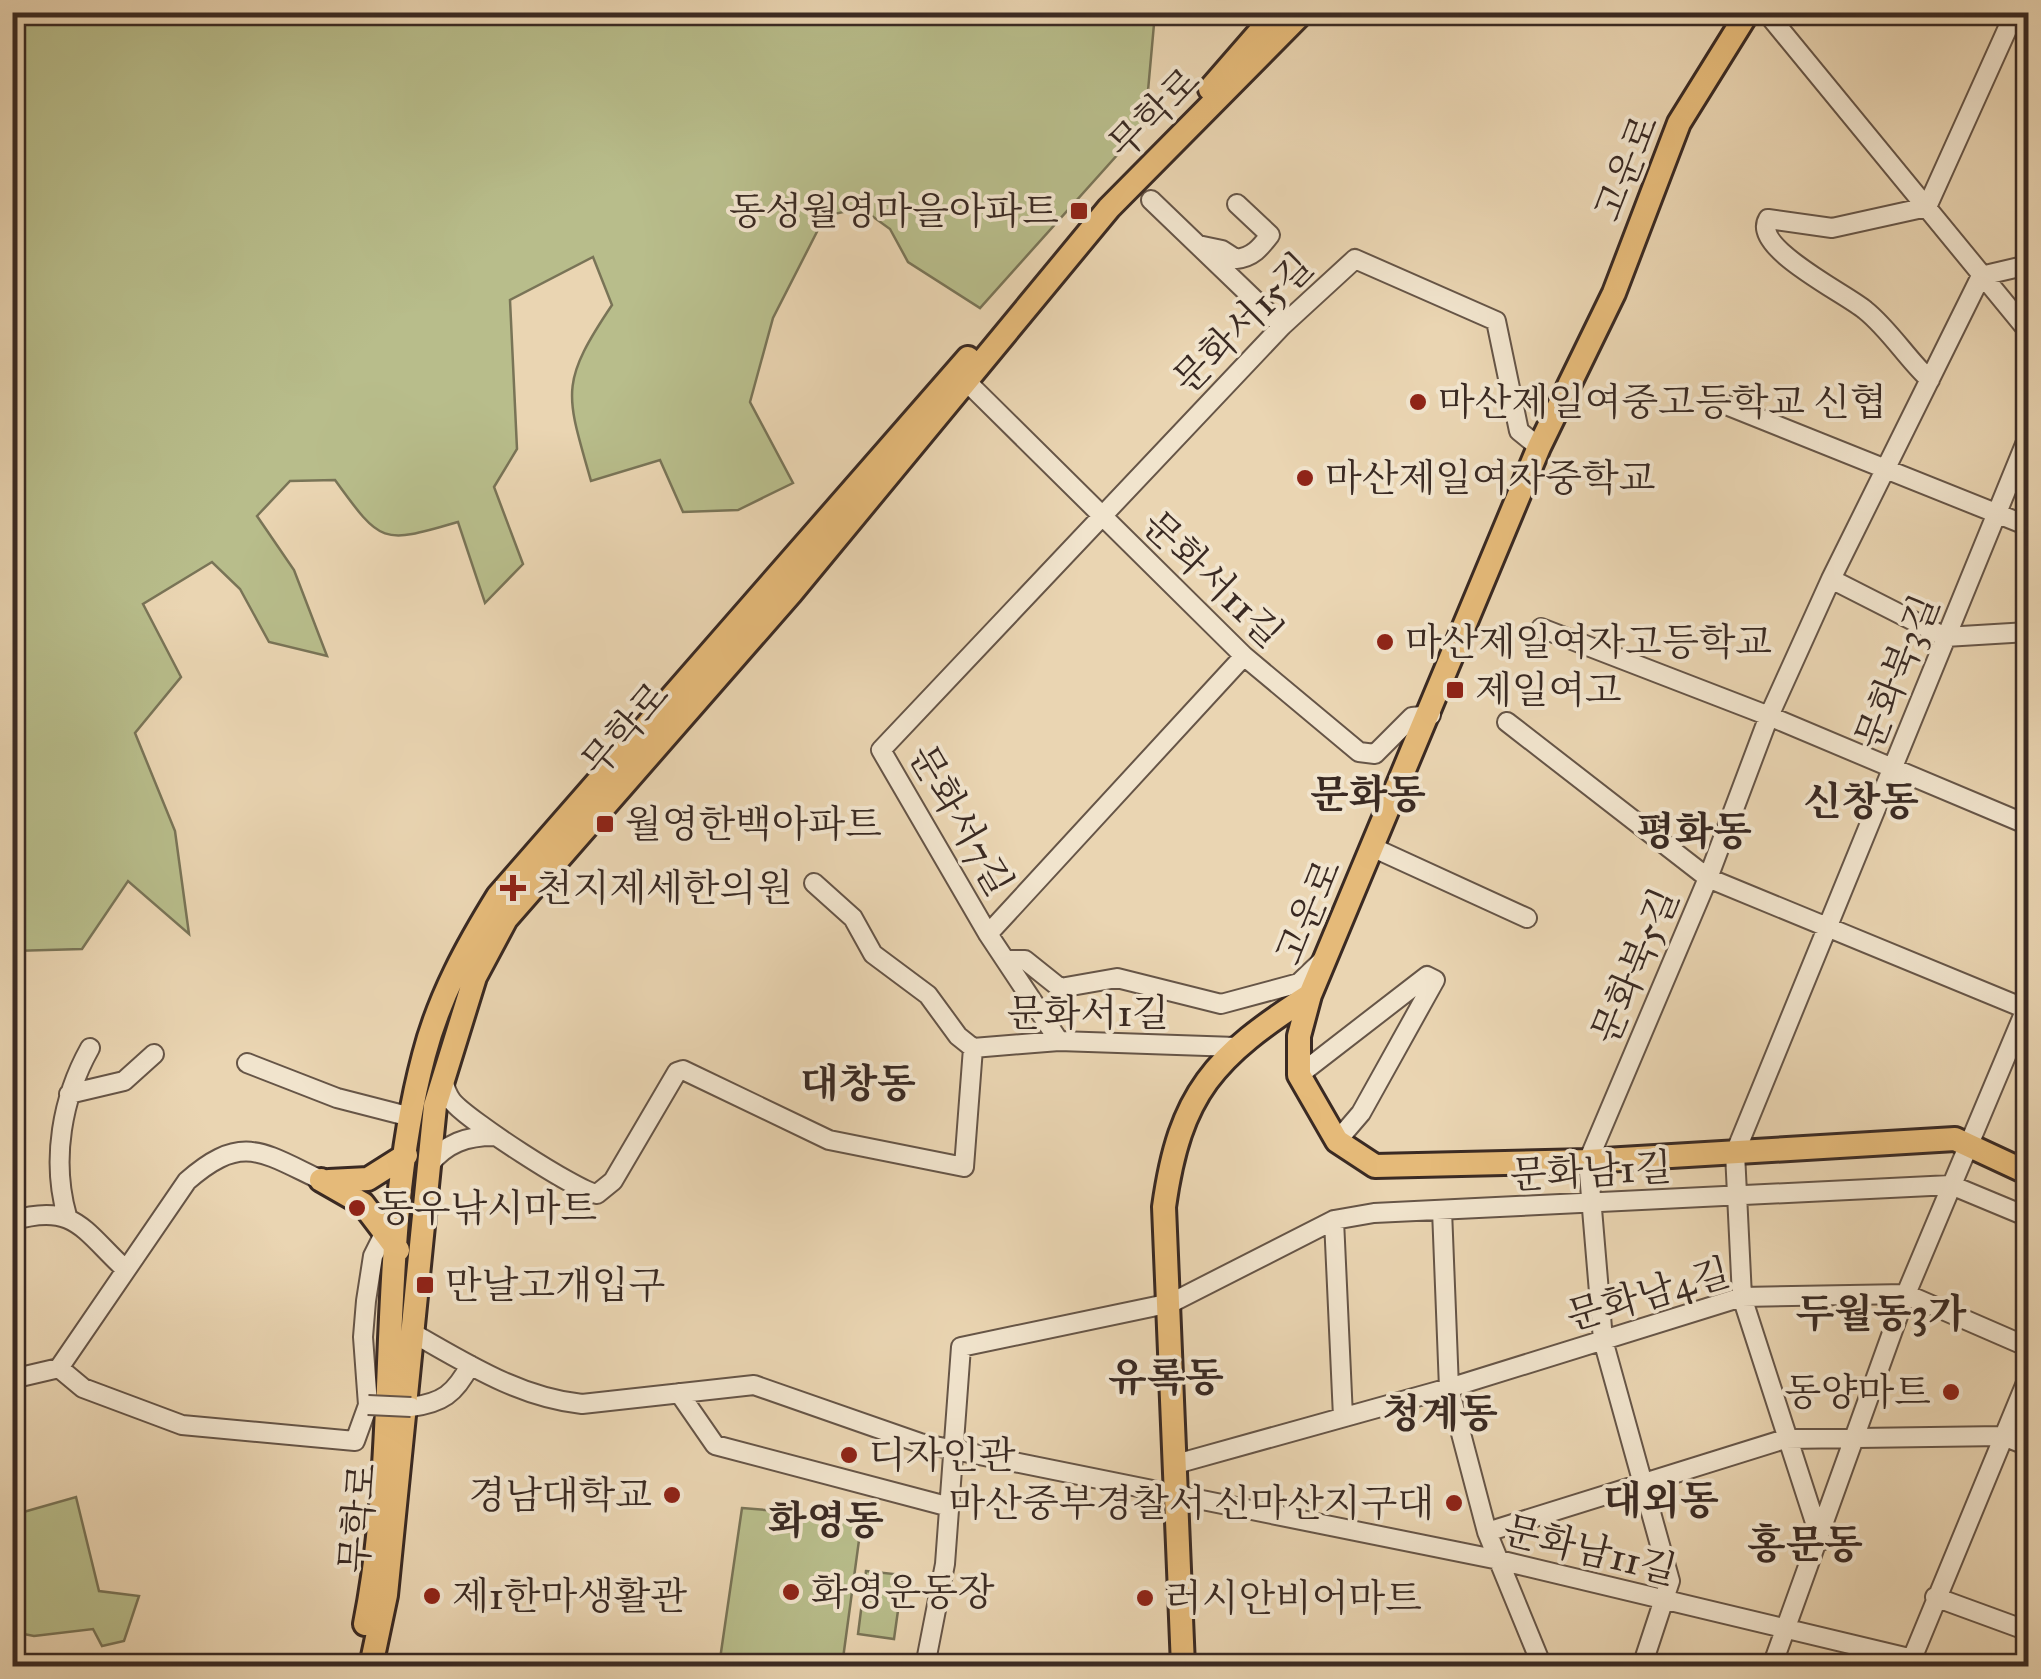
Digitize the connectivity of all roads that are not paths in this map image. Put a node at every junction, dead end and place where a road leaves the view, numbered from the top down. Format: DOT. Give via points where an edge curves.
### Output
graph roads {
  1 [pos="1276,12"];
  2 [pos="1303,12"];
  3 [pos="1748,12"];
  4 [pos="1766,12"];
  5 [pos="2015,12"];
  6 [pos="1151,200"];
  7 [pos="1237,204"];
  8 [pos="1927,207"];
  9 [pos="1198,245"];
  10 [pos="2028,264"];
  11 [pos="1981,276"];
  12 [pos="1282,326"];
  13 [pos="2028,331"];
  14 [pos="1930,380"];
  15 [pos="968,382"];
  16 [pos="1710,399"];
  17 [pos="2028,438"];
  18 [pos="1539,447"];
  19 [pos="1887,467"];
  20 [pos="1999,513"];
  21 [pos="1102,517"];
  22 [pos="2028,526"];
  23 [pos="1831,579"];
  24 [pos="1542,628"];
  25 [pos="2028,632"];
  26 [pos="1945,637"];
  27 [pos="1244,656"];
  28 [pos="1431,715"];
  29 [pos="1769,716"];
  30 [pos="1507,722"];
  31 [pos="1894,769"];
  32 [pos="2028,825"];
  33 [pos="1374,848"];
  34 [pos="1708,878"];
  35 [pos="814,883"];
  36 [pos="1527,918"];
  37 [pos="1829,924"];
  38 [pos="988,934"];
  39 [pos="1327,956"];
  40 [pos="1007,960"];
  41 [pos="1310,996"];
  42 [pos="2027,1006"];
  43 [pos="1059,1040"];
  44 [pos="1236,1047"];
  45 [pos="90,1048"];
  46 [pos="972,1048"];
  47 [pos="154,1054"];
  48 [pos="247,1064"];
  49 [pos="1298,1075"];
  50 [pos="444,1080"];
  51 [pos="69,1094"];
  52 [pos="411,1117"];
  53 [pos="494,1136"];
  54 [pos="1337,1141"];
  55 [pos="1967,1150"];
  56 [pos="1735,1153"];
  57 [pos="406,1154"];
  58 [pos="1588,1161"];
  59 [pos="426,1170"];
  60 [pos="2028,1173"];
  61 [pos="321,1180"];
  62 [pos="1951,1184"];
  63 [pos="1737,1197"];
  64 [pos="1591,1204"];
  65 [pos="1442,1210"];
  66 [pos="67,1216"];
  67 [pos="2028,1217"];
  68 [pos="1334,1220"];
  69 [pos="12,1221"];
  70 [pos="392,1241"];
  71 [pos="125,1269"];
  72 [pos="1906,1294"];
  73 [pos="1742,1298"];
  74 [pos="1171,1304"];
  75 [pos="411,1332"];
  76 [pos="1603,1340"];
  77 [pos="2028,1347"];
  78 [pos="470,1366"];
  79 [pos="58,1368"];
  80 [pos="2028,1378"];
  81 [pos="12,1379"];
  82 [pos="1449,1388"];
  83 [pos="679,1392"];
  84 [pos="368,1405"];
  85 [pos="1344,1416"];
  86 [pos="1859,1436"];
  87 [pos="2003,1436"];
  88 [pos="1785,1440"];
  89 [pos="2028,1446"];
  90 [pos="957,1449"];
  91 [pos="1176,1464"];
  92 [pos="1641,1486"];
  93 [pos="1177,1492"];
  94 [pos="950,1508"];
  95 [pos="1487,1532"];
  96 [pos="1821,1541"];
  97 [pos="1499,1560"];
  98 [pos="1935,1597"];
  99 [pos="1666,1602"];
  100 [pos="1788,1630"];
  101 [pos="2028,1631"];
  102 [pos="1911,1663"];
  103 [pos="356,1666"];
  104 [pos="371,1666"];
  105 [pos="925,1666"];
  106 [pos="1183,1666"];
  107 [pos="1542,1666"];
  108 [pos="1642,1666"];
  109 [pos="1772,1666"];
  1 -- 52 [label="main road, 무학로" via="498,896 451,978"];
  2 -- 15 [label="main road, 무학로" via="1109,208"];
  3 -- 18 [label="main road, 고운로" via="1679,123 1614,293"];
  4 -- 8 [label="street"];
  5 -- 8 [label="street"];
  6 -- 9 [label="street"];
  7 -- 9 [label="street" via="1270,235 1262,246 1236,259"];
  8 -- 11 [label="street"];
  8 -- 14 [label="street" via="1832,228 1768,218 1764,234 1865,310"];
  9 -- 12 [label="street"];
  10 -- 11 [label="street"];
  11 -- 13 [label="street"];
  11 -- 14 [label="street, 문화북5길"];
  12 -- 18 [label="street, 문화서15길" via="1355,258 1496,321 1520,431"];
  12 -- 21 [label="street, 문화서15길"];
  14 -- 19 [label="street, 문화북5길"];
  15 -- 21 [label="street, 문화서11길"];
  15 -- 50 [label="main road, 무학로" via="506,919 476,977"];
  16 -- 19 [label="street"];
  17 -- 20 [label="street, 문화북3길"];
  18 -- 28 [label="main road, 고운로"];
  19 -- 20 [label="street"];
  19 -- 23 [label="street, 문화북5길"];
  20 -- 22 [label="street"];
  20 -- 26 [label="street, 문화북3길"];
  21 -- 27 [label="street, 문화서11길"];
  21 -- 38 [label="street, 문화서7길" via="881,750"];
  23 -- 26 [label="street"];
  23 -- 29 [label="street, 문화북5길"];
  24 -- 29 [label="street"];
  25 -- 26 [label="street"];
  26 -- 31 [label="street, 문화북3길"];
  27 -- 28 [label="street, 문화서11길" via="1359,752 1375,754 1412,718"];
  27 -- 38 [label="street"];
  28 -- 33 [label="main road, 고운로"];
  29 -- 31 [label="street"];
  29 -- 34 [label="street, 문화북5길"];
  30 -- 34 [label="street"];
  31 -- 32 [label="street"];
  31 -- 37 [label="street, 문화북3길"];
  33 -- 36 [label="street"];
  33 -- 39 [label="main road, 고운로"];
  34 -- 37 [label="street"];
  34 -- 58 [label="street, 문화북5길"];
  35 -- 46 [label="street" via="853,918 873,954 928,996"];
  37 -- 42 [label="street"];
  37 -- 56 [label="street, 문화북3길"];
  38 -- 40 [label="street, 문화서7길"];
  39 -- 40 [label="street" via="1299,983 1221,1004 1117,978 1060,988 1025,960"];
  39 -- 41 [label="main road, 고운로"];
  40 -- 43 [label="street, 문화서7길"];
  41 -- 44 [label="main road"];
  41 -- 49 [label="main road, 고운로"];
  42 -- 55 [label="street"];
  43 -- 44 [label="street, 문화서1길"];
  43 -- 46 [label="street, 문화서1길"];
  44 -- 74 [label="main road" via="1191,1100 1170,1168 1164,1207"];
  45 -- 51 [label="street"];
  46 -- 53 [label="street, 문화서1길" via="964,1166 829,1140 683,1070 601,1193 579,1188"];
  47 -- 51 [label="street" via="124,1080"];
  48 -- 52 [label="street"];
  49 -- 54 [label="main road"];
  49 -- 54 [label="street" via="1427,976 1436,980 1361,1113"];
  50 -- 53 [label="street, 문화서1길" via="449,1098"];
  50 -- 59 [label="main road, 무학로"];
  51 -- 66 [label="street" via="59,1178"];
  52 -- 57 [label="main road, 무학로"];
  53 -- 59 [label="street" via="448,1146"];
  54 -- 58 [label="main road" via="1374,1166"];
  55 -- 56 [label="main road" via="1955,1139"];
  55 -- 60 [label="main road"];
  55 -- 62 [label="street"];
  56 -- 58 [label="main road"];
  56 -- 63 [label="street"];
  57 -- 61 [label="main road" via="368,1178"];
  57 -- 70 [label="main road, 무학로"];
  58 -- 64 [label="street"];
  59 -- 75 [label="main road, 무학로"];
  61 -- 70 [label="main road" via="354,1197"];
  61 -- 71 [label="street" via="262,1152 240,1149 214,1158 187,1181"];
  62 -- 63 [label="street, 문화남1길"];
  62 -- 67 [label="street, 문화남1길"];
  62 -- 72 [label="street"];
  63 -- 64 [label="street, 문화남1길"];
  63 -- 73 [label="street"];
  64 -- 65 [label="street, 문화남1길"];
  64 -- 76 [label="street"];
  65 -- 68 [label="street, 문화남1길"];
  65 -- 82 [label="street"];
  66 -- 69 [label="street" via="50,1211"];
  66 -- 71 [label="street"];
  68 -- 74 [label="street, 문화남1길"];
  68 -- 85 [label="street"];
  70 -- 84 [label="street" via="373,1256 366,1301"];
  70 -- 103 [label="main road, 무학로" via="374,1560"];
  71 -- 79 [label="street"];
  72 -- 73 [label="street, 문화남4길"];
  72 -- 77 [label="street, 문화남4길"];
  72 -- 86 [label="street"];
  73 -- 76 [label="street, 문화남4길"];
  73 -- 88 [label="street"];
  74 -- 90 [label="street, 문화남1길" via="961,1347"];
  74 -- 91 [label="main road"];
  75 -- 78 [label="street, 문화남11길"];
  75 -- 104 [label="main road, 무학로" via="386,1595"];
  76 -- 82 [label="street, 문화남4길"];
  76 -- 92 [label="street"];
  78 -- 83 [label="street, 문화남11길" via="556,1401"];
  78 -- 84 [label="street, bridge" via="448,1397 410,1407"];
  79 -- 81 [label="street"];
  79 -- 84 [label="street" via="83,1388 182,1425 355,1441"];
  80 -- 87 [label="street"];
  82 -- 85 [label="street, 문화남4길"];
  82 -- 95 [label="street"];
  83 -- 90 [label="street, 문화남11길" via="726,1385 778,1389 869,1428"];
  83 -- 94 [label="street" via="715,1445"];
  85 -- 91 [label="street, 문화남4길"];
  86 -- 87 [label="street"];
  86 -- 88 [label="street"];
  86 -- 96 [label="street"];
  87 -- 89 [label="street"];
  87 -- 98 [label="street"];
  88 -- 92 [label="street"];
  88 -- 96 [label="street"];
  90 -- 93 [label="street, 문화남11길"];
  90 -- 94 [label="street"];
  91 -- 93 [label="main road"];
  92 -- 95 [label="street"];
  92 -- 99 [label="street" via="1670,1581"];
  93 -- 97 [label="street, 문화남11길"];
  93 -- 106 [label="main road"];
  94 -- 105 [label="street"];
  95 -- 97 [label="street"];
  96 -- 100 [label="street"];
  97 -- 99 [label="street, 문화남11길"];
  97 -- 107 [label="street"];
  98 -- 101 [label="street"];
  98 -- 102 [label="street"];
  99 -- 100 [label="street, 문화남11길"];
  99 -- 108 [label="street"];
  100 -- 102 [label="street, 문화남11길"];
  100 -- 109 [label="street"];
}
